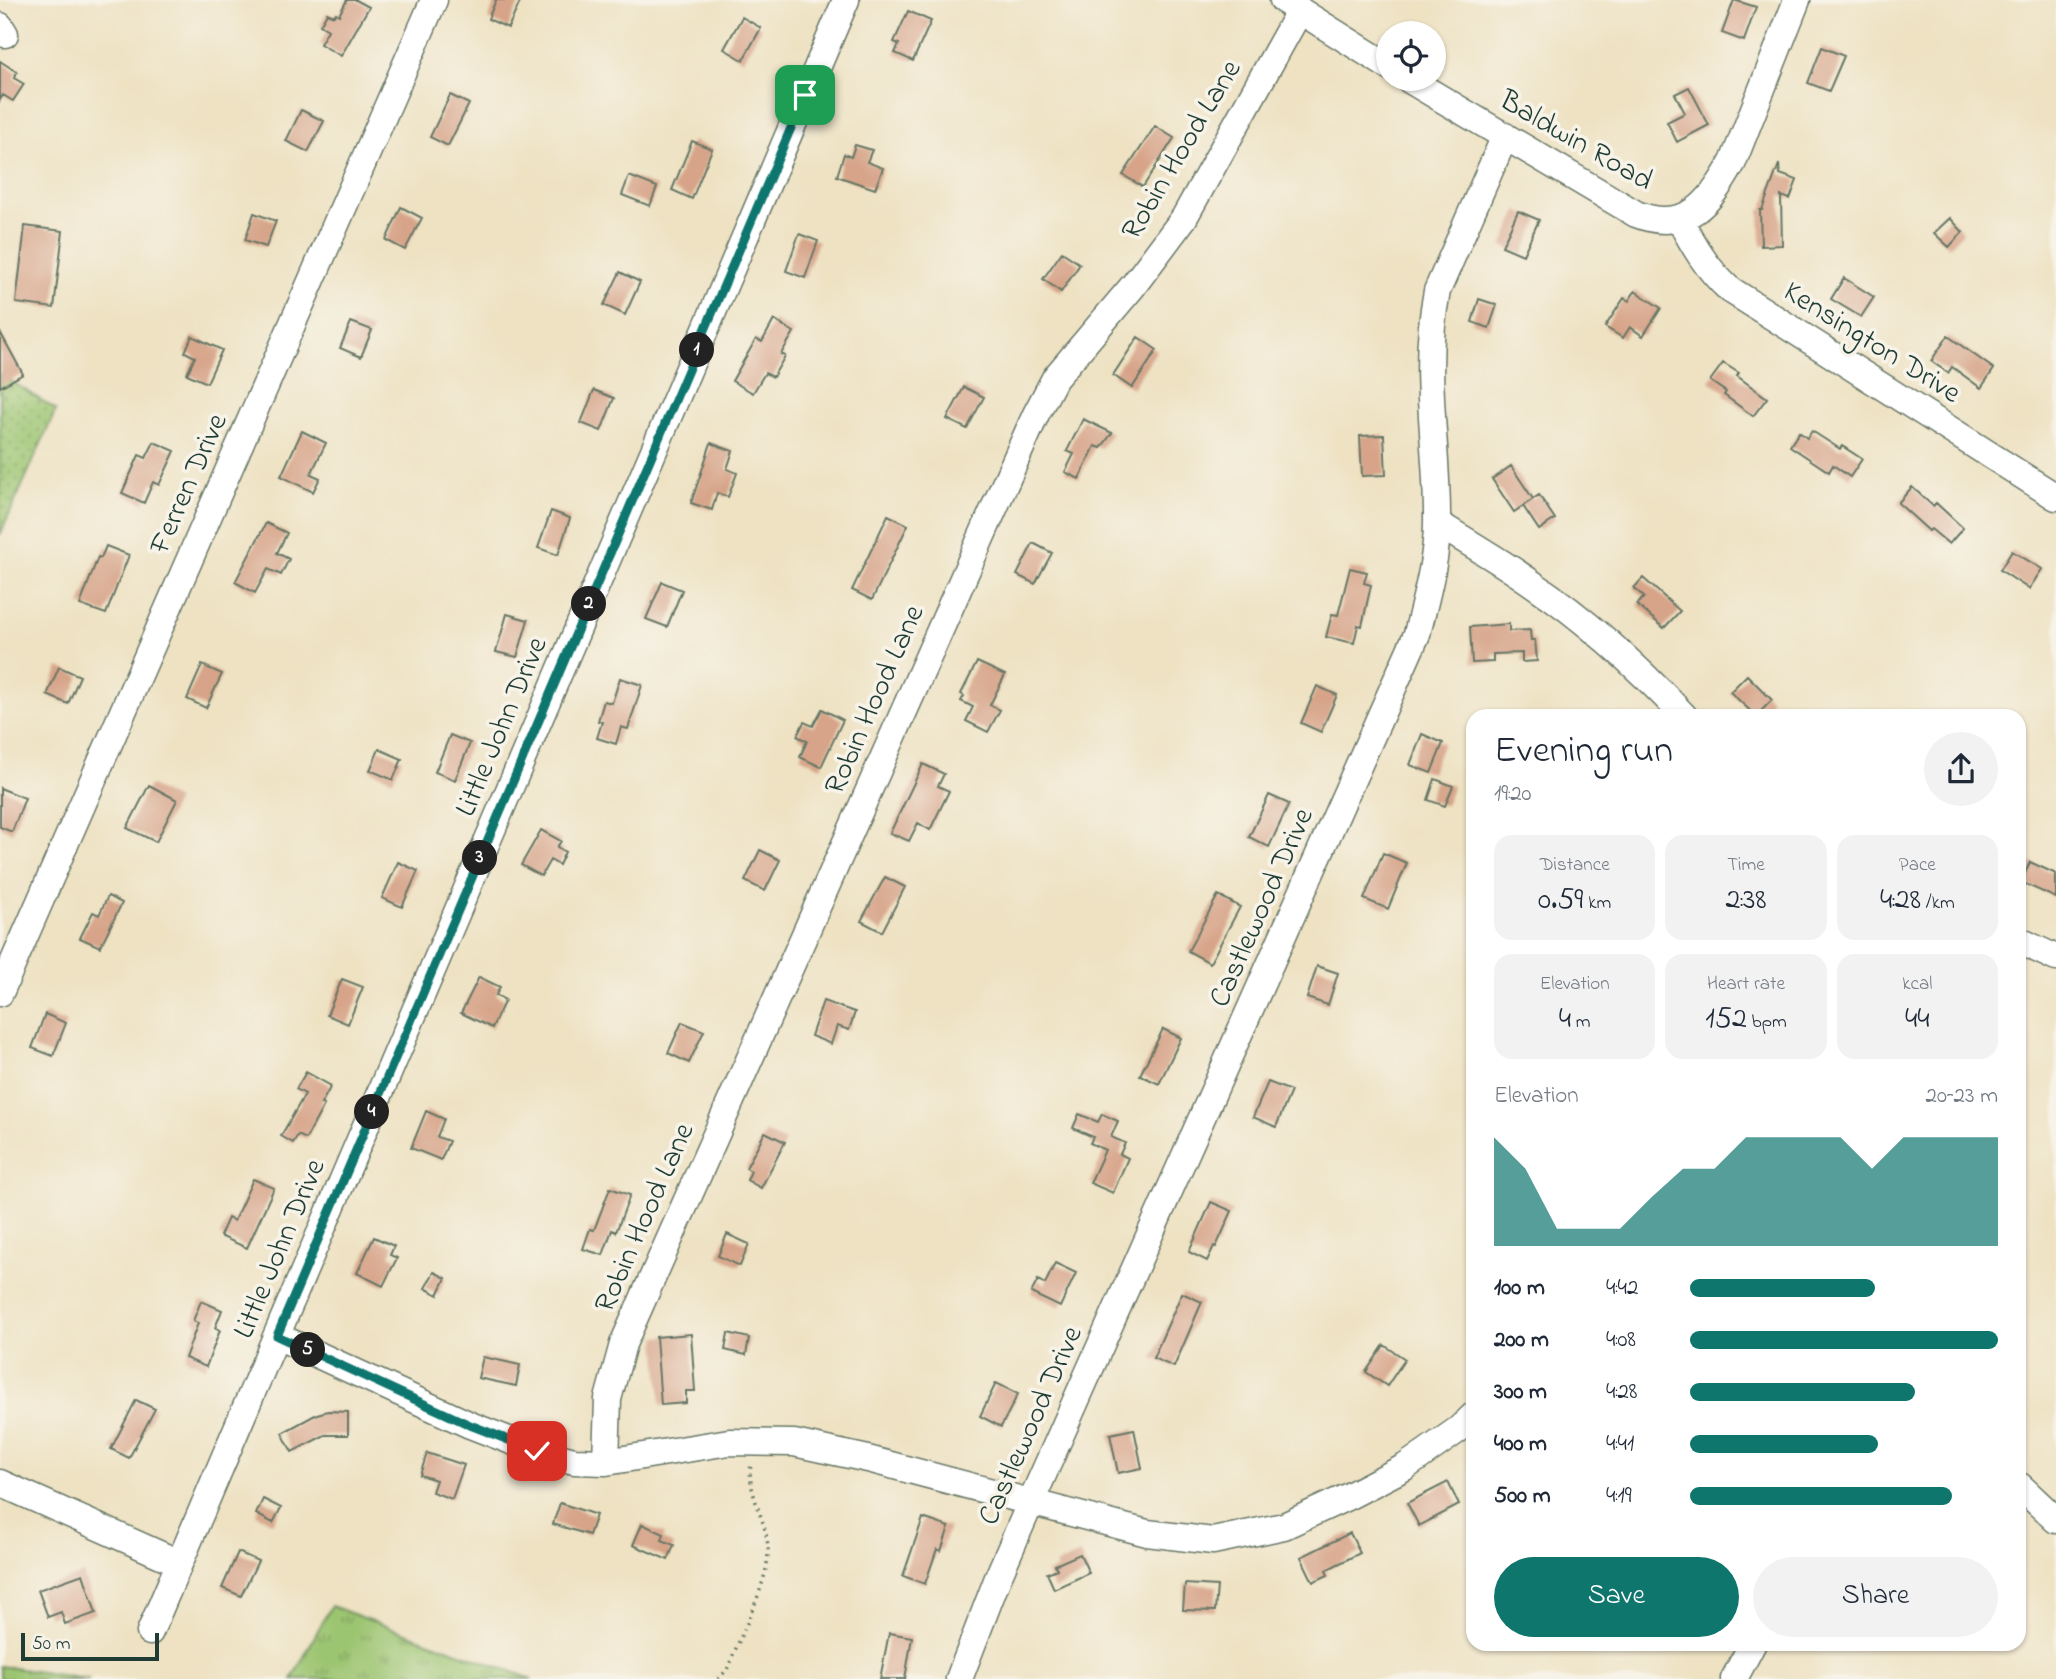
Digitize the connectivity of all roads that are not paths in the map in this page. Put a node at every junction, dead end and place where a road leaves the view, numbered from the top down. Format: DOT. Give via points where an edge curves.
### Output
graph roads {
  1 [pos="434,0"];
  2 [pos="846,0"];
  3 [pos="1797,0"];
  4 [pos="1292,5"];
  5 [pos="1376,58"];
  6 [pos="1428,91"];
  7 [pos="1505,136"];
  8 [pos="1679,218"];
  9 [pos="2056,497"];
  10 [pos="1437,523"];
  11 [pos="1677,709"];
  12 [pos="2026,944"];
  13 [pos="2056,958"];
  14 [pos="0,993"];
  15 [pos="277,1336"];
  16 [pos="1466,1422"];
  17 [pos="606,1462"];
  18 [pos="0,1483"];
  19 [pos="2026,1492"];
  20 [pos="1030,1504"];
  21 [pos="2056,1520"];
  22 [pos="179,1563"];
  23 [pos="150,1632"];
  24 [pos="1749,1651"];
  25 [pos="959,1679"];
  26 [pos="1734,1679"];
  1 -- 14 [label="street, Ferren Drive"];
  2 -- 15 [label="street, Little John Drive"];
  3 -- 8 [label="street, Baldwin Road" via="1733,162 1713,196 1700,209"];
  4 -- 5 [label="street"];
  4 -- 17 [label="street, Robin Hood Lane" via="1184,218 1055,378 1035,414 624,1343 608,1399"];
  6 -- 7 [label="street, Baldwin Road"];
  7 -- 8 [label="street, Baldwin Road" via="1636,214 1657,220"];
  7 -- 10 [label="street, Castlewood Drive" via="1437,291 1432,316 1429,385"];
  8 -- 9 [label="street, Kensington Drive" via="1699,257 1729,289"];
  10 -- 11 [label="street" via="1576,615"];
  10 -- 20 [label="street, Castlewood Drive" via="1417,634"];
  12 -- 13 [label="street"];
  15 -- 17 [label="street" via="537,1451 574,1461"];
  15 -- 22 [label="street, Little John Drive"];
  16 -- 20 [label="street" via="1405,1467 1349,1496 1284,1526 1213,1541 1147,1533"];
  17 -- 20 [label="street" via="729,1442 794,1443"];
  18 -- 22 [label="street"];
  19 -- 21 [label="street"];
  20 -- 25 [label="street, Castlewood Drive"];
  22 -- 23 [label="street, Little John Drive"];
  24 -- 26 [label="street"];
}
